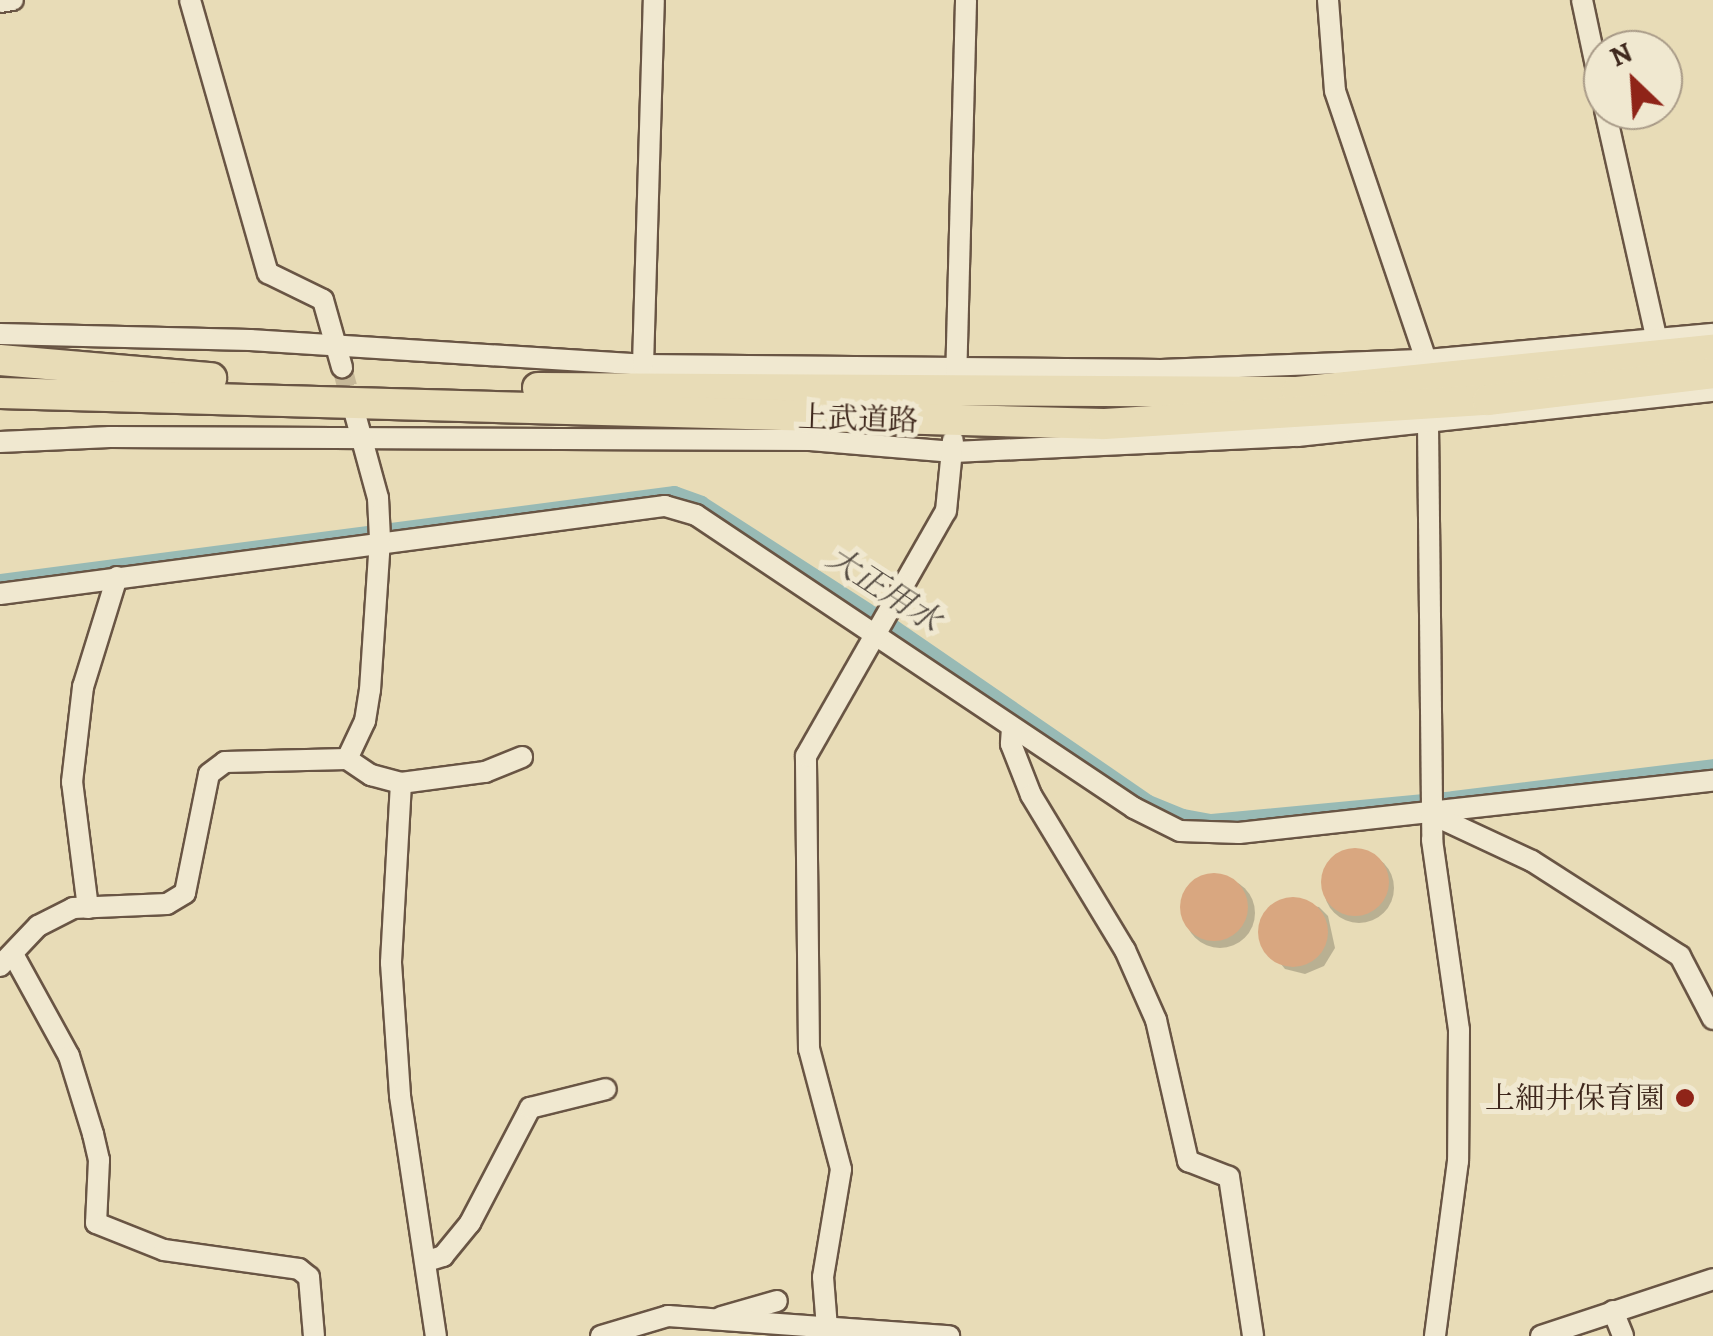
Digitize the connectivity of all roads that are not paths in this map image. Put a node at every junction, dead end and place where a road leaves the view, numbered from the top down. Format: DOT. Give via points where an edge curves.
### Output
graph roads {
  1 [pos="13,0"];
  2 [pos="190,0"];
  3 [pos="654,0"];
  4 [pos="966,0"];
  5 [pos="1328,0"];
  6 [pos="1582,0"];
  7 [pos="0,2"];
  8 [pos="1588,30"];
  9 [pos="1610,130"];
  10 [pos="0,334"];
  11 [pos="1713,334"];
  12 [pos="1656,336"];
  13 [pos="1713,350"];
  14 [pos="339,357"];
  15 [pos="0,360"];
  16 [pos="1426,360"];
  17 [pos="642,365"];
  18 [pos="1713,373"];
  19 [pos="0,376"];
  20 [pos="957,376"];
  21 [pos="222,388"];
  22 [pos="1713,391"];
  23 [pos="0,393"];
  24 [pos="0,410"];
  25 [pos="355,414"];
  26 [pos="1428,424"];
  27 [pos="953,428"];
  28 [pos="0,442"];
  29 [pos="362,442"];
  30 [pos="954,452"];
  31 [pos="380,534"];
  32 [pos="116,578"];
  33 [pos="0,594"];
  34 [pos="877,626"];
  35 [pos="1012,728"];
  36 [pos="522,757"];
  37 [pos="348,758"];
  38 [pos="1713,781"];
  39 [pos="401,783"];
  40 [pos="1432,811"];
  41 [pos="88,908"];
  42 [pos="7,961"];
  43 [pos="1713,1019"];
  44 [pos="606,1089"];
  45 [pos="427,1261"];
  46 [pos="1713,1279"];
  47 [pos="777,1300"];
  48 [pos="1613,1311"];
  49 [pos="714,1320"];
  50 [pos="827,1328"];
  51 [pos="314,1336"];
  52 [pos="436,1336"];
  53 [pos="601,1336"];
  54 [pos="949,1336"];
  55 [pos="1253,1336"];
  56 [pos="1435,1336"];
  57 [pos="1542,1336"];
  58 [pos="1623,1336"];
  1 -- 7 [label="street"];
  2 -- 14 [label="street" via="268,273 323,300"];
  3 -- 17 [label="street"];
  4 -- 20 [label="street"];
  5 -- 16 [label="street" via="1335,91"];
  6 -- 8 [label="street"];
  9 -- 12 [label="street"];
  10 -- 14 [label="street"];
  11 -- 12 [label="street"];
  12 -- 16 [label="street"];
  13 -- 21 [label="highway, 上武道路" via="1297,392"];
  14 -- 17 [label="street"];
  15 -- 21 [label="highway"];
  16 -- 20 [label="street"];
  17 -- 20 [label="street"];
  18 -- 21 [label="highway, 上武道路" via="1488,400 1104,424"];
  19 -- 21 [label="highway, 上武道路"];
  21 -- 23 [label="highway, 上武道路"];
  21 -- 24 [label="highway"];
  22 -- 26 [label="street"];
  25 -- 29 [label="street"];
  26 -- 30 [label="street"];
  26 -- 40 [label="street"];
  27 -- 30 [label="street"];
  28 -- 29 [label="street"];
  29 -- 30 [label="street" via="810,440"];
  29 -- 31 [label="street"];
  30 -- 34 [label="street" via="946,511"];
  31 -- 32 [label="street"];
  31 -- 34 [label="street" via="678,508"];
  31 -- 37 [label="street" via="367,706"];
  32 -- 33 [label="street"];
  32 -- 41 [label="street" via="83,687 72,782"];
  34 -- 35 [label="street"];
  34 -- 50 [label="street" via="806,756 809,1049 842,1169 823,1277"];
  35 -- 40 [label="street" via="1180,831 1239,834"];
  35 -- 55 [label="street" via="1031,795 1125,950 1156,1020 1188,1160 1229,1177"];
  36 -- 39 [label="street" via="462,776"];
  37 -- 39 [label="street" via="371,775"];
  37 -- 41 [label="street" via="224,762 210,774 185,892 167,904"];
  38 -- 40 [label="street"];
  39 -- 45 [label="street" via="391,963 400,1096"];
  40 -- 43 [label="street" via="1532,861 1680,956"];
  40 -- 56 [label="street" via="1459,1030 1458,1161"];
  41 -- 42 [label="street" via="38,926"];
  42 -- 51 [label="street" via="68,1056 93,1134 96,1224 164,1250 300,1269 309,1277"];
  44 -- 45 [label="street" via="530,1108 470,1223 443,1256"];
  45 -- 52 [label="street"];
  46 -- 48 [label="street"];
  47 -- 49 [label="street"];
  48 -- 57 [label="street"];
  48 -- 58 [label="street"];
  49 -- 50 [label="street"];
  49 -- 53 [label="street" via="668,1316"];
  50 -- 54 [label="street"];
}
